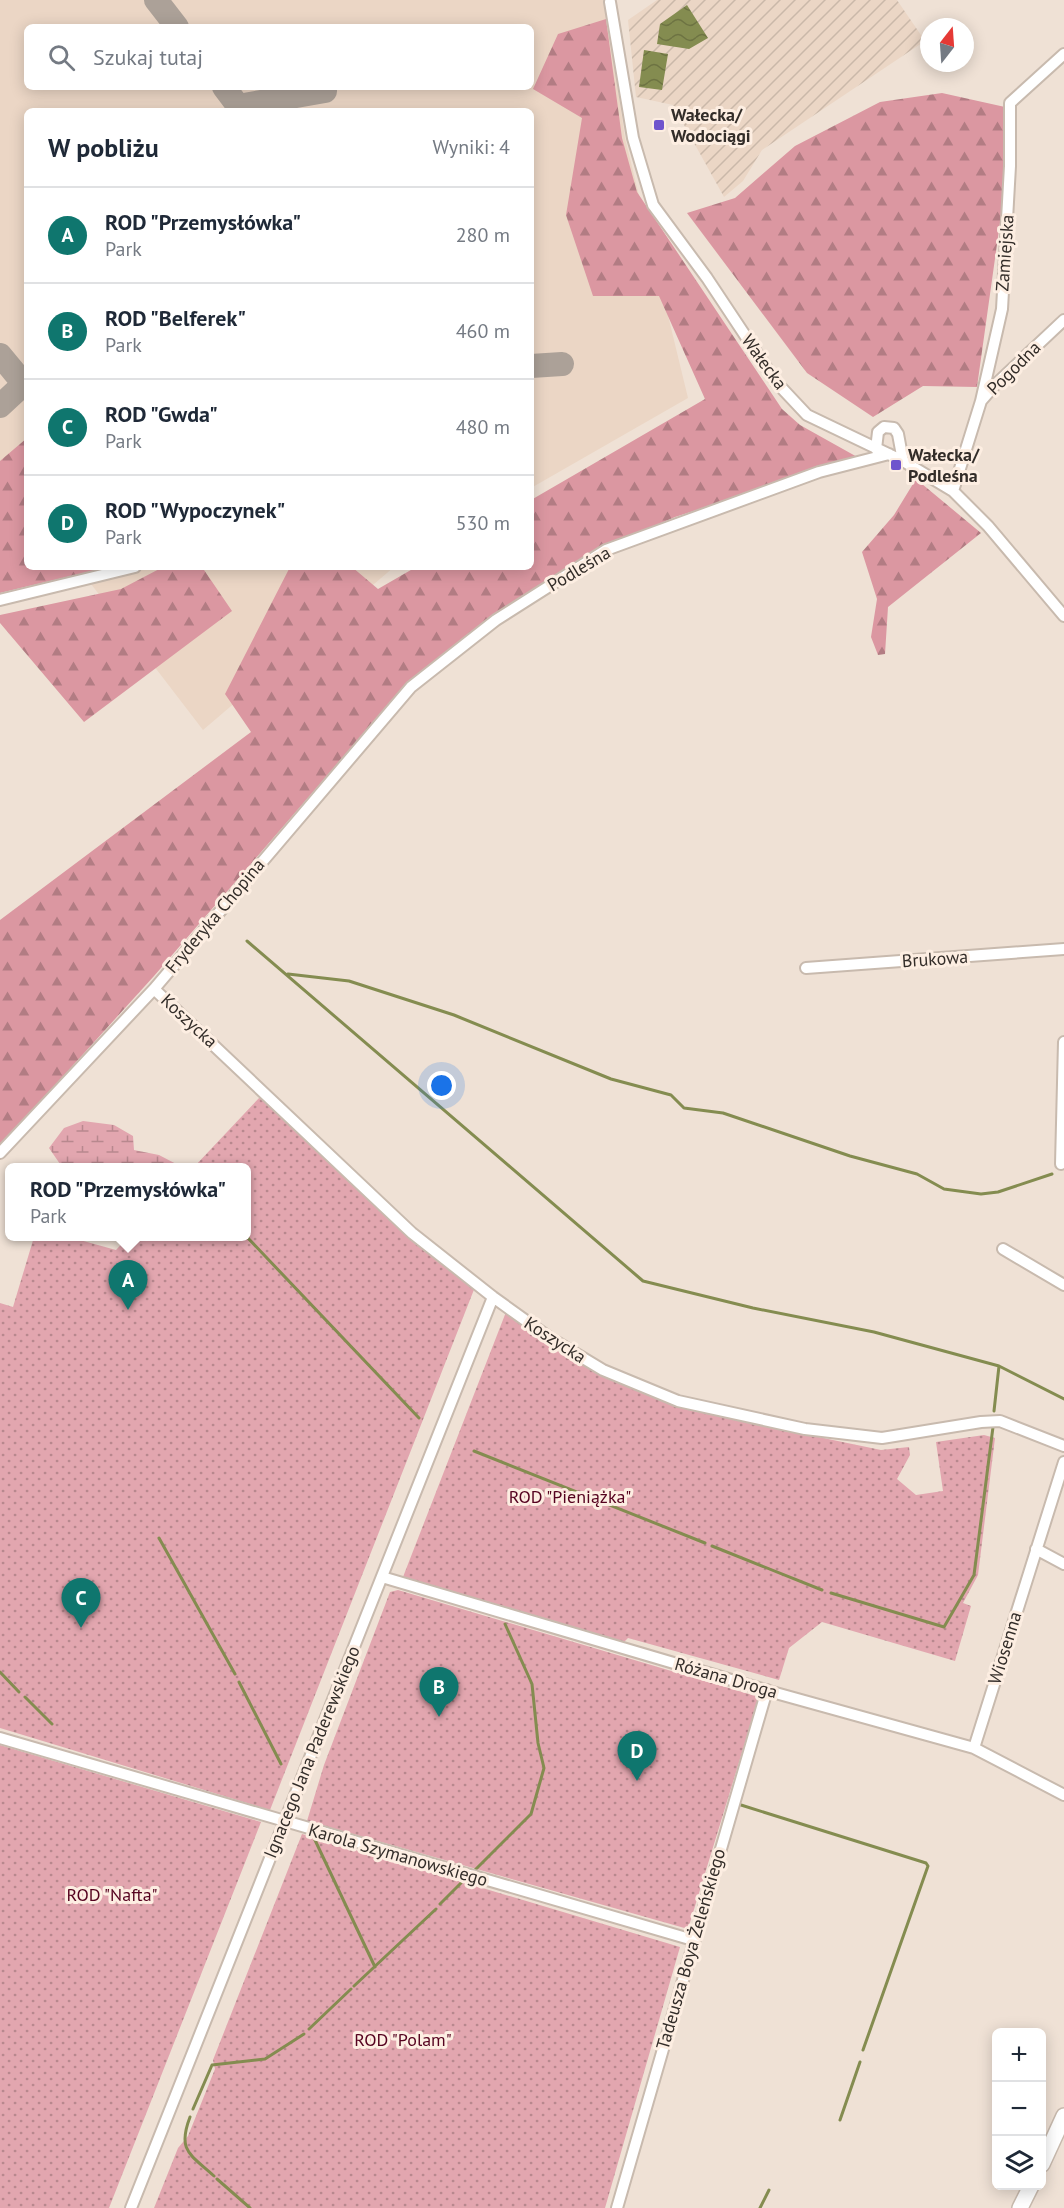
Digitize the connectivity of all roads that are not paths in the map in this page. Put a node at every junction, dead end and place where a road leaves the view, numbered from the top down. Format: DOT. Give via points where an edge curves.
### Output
graph roads {
  1 [pos="610,2"];
  2 [pos="1064,54"];
  3 [pos="1064,320"];
  4 [pos="981,401"];
  5 [pos="876,449"];
  6 [pos="889,454"];
  7 [pos="903,462"];
  8 [pos="953,491"];
  9 [pos="123,570"];
  10 [pos="0,600"];
  11 [pos="1064,616"];
  12 [pos="328,782"];
  13 [pos="1064,949"];
  14 [pos="806,968"];
  15 [pos="154,989"];
  16 [pos="1064,1042"];
  17 [pos="0,1154"];
  18 [pos="1061,1164"];
  19 [pos="1003,1250"];
  20 [pos="1064,1285"];
  21 [pos="493,1297"];
  22 [pos="1064,1446"];
  23 [pos="1064,1462"];
  24 [pos="1036,1549"];
  25 [pos="1064,1564"];
  26 [pos="382,1576"];
  27 [pos="767,1690"];
  28 [pos="0,1738"];
  29 [pos="974,1748"];
  30 [pos="1064,1795"];
  31 [pos="284,1821"];
  32 [pos="693,1940"];
  33 [pos="1064,2116"];
  34 [pos="1046,2154"];
  35 [pos="1029,2190"];
  36 [pos="131,2208"];
  37 [pos="617,2208"];
  38 [pos="1020,2208"];
  1 -- 5 [label="street, Wałecka" via="633,138 653,205 791,399 807,415"];
  2 -- 4 [label="street, Zamiejska" via="1010,103 1002,309"];
  3 -- 4 [label="street, Pogodna"];
  4 -- 8 [label="street, Pogodna"];
  5 -- 6 [label="street, Wałecka"];
  5 -- 7 [label="street" via="878,432 886,426 894,428"];
  6 -- 7 [label="street, Wałecka"];
  6 -- 12 [label="street, Podleśna" via="819,472 606,550 496,620 411,687"];
  7 -- 8 [label="street, Wałecka"];
  8 -- 11 [label="street, Wałecka"];
  9 -- 10 [label="street"];
  12 -- 15 [label="street, Fryderyka Chopina"];
  13 -- 14 [label="street, Brukowa"];
  15 -- 17 [label="street, Fryderyka Chopina"];
  15 -- 21 [label="street, Koszycka" via="363,1189"];
  16 -- 18 [label="street"];
  19 -- 20 [label="street"];
  21 -- 22 [label="street, Koszycka" via="603,1370 678,1401 805,1429 882,1438 1000,1421"];
  21 -- 26 [label="street, Ignacego Jana Paderewskiego"];
  23 -- 24 [label="street, Wiosenna"];
  24 -- 25 [label="street"];
  24 -- 29 [label="street, Wiosenna"];
  26 -- 27 [label="street, Różana Droga"];
  26 -- 31 [label="street, Ignacego Jana Paderewskiego"];
  27 -- 29 [label="street, Różana Droga"];
  27 -- 32 [label="street, Tadeusza Boya Żeleńskiego"];
  28 -- 31 [label="street, Karola Szymanowskiego"];
  29 -- 30 [label="street, Różana Droga"];
  31 -- 32 [label="street, Karola Szymanowskiego"];
  31 -- 36 [label="street, Ignacego Jana Paderewskiego"];
  32 -- 37 [label="street, Tadeusza Boya Żeleńskiego"];
  33 -- 34 [label="street"];
  35 -- 38 [label="street"];
}
